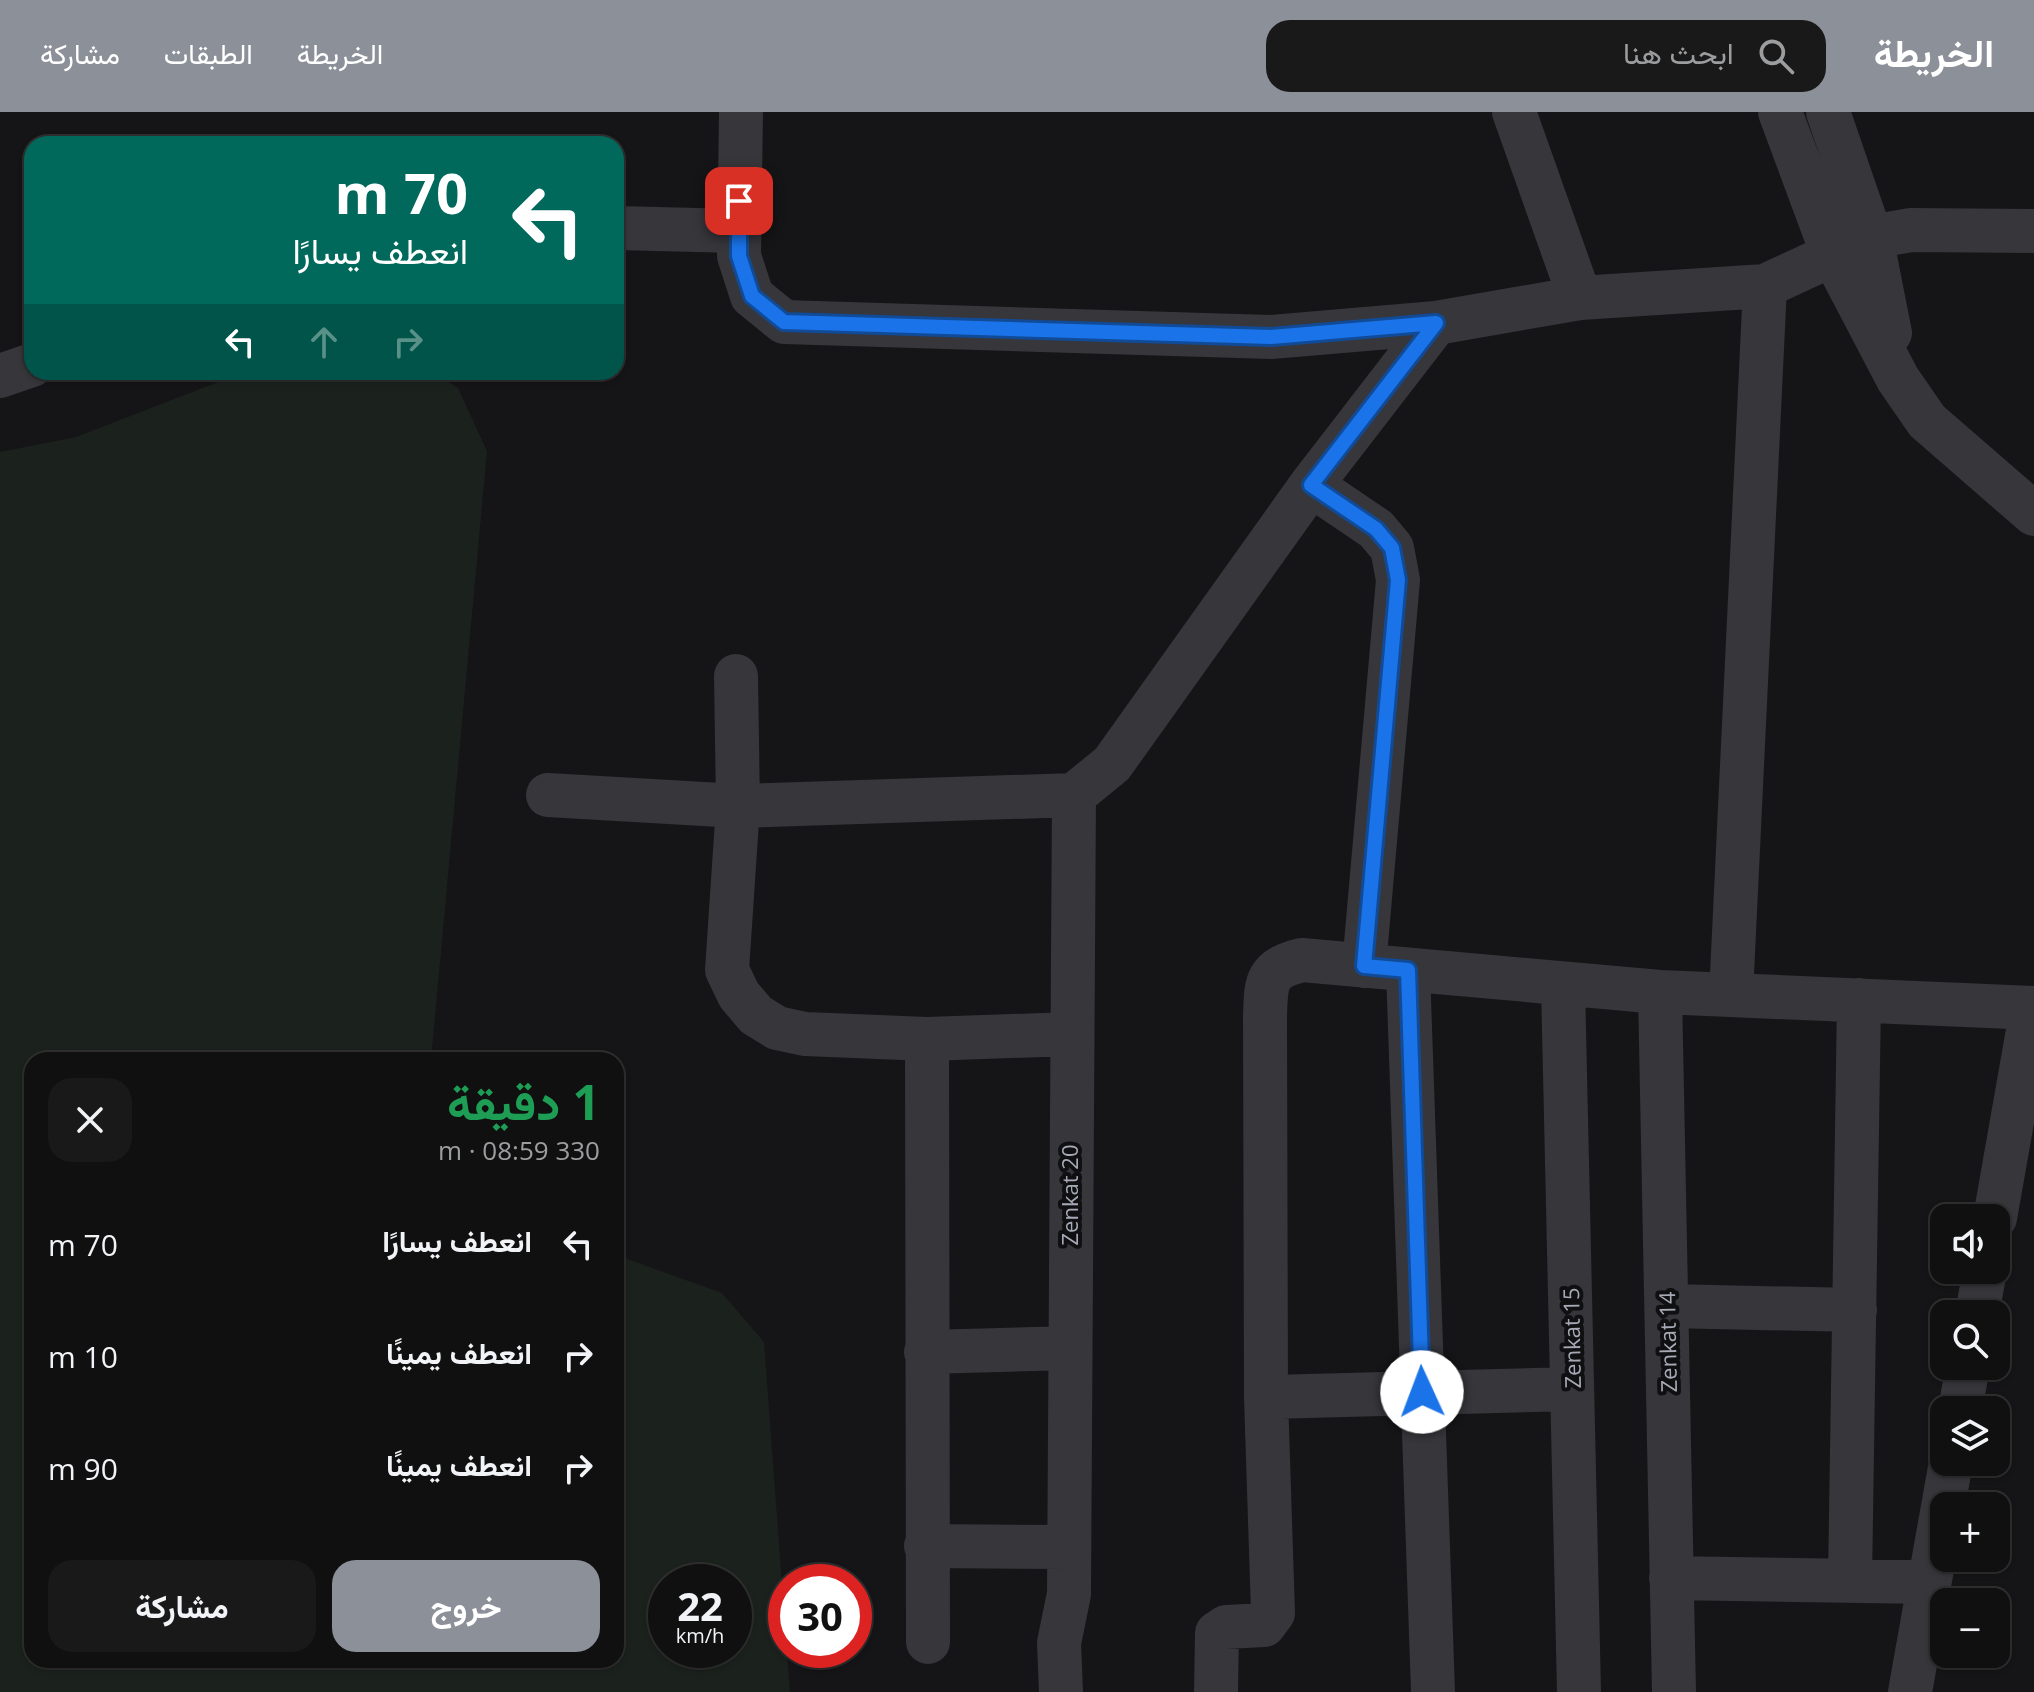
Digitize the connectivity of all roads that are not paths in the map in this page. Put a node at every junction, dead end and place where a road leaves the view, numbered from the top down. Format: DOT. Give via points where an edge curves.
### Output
graph roads {
  1 [pos="741,112"];
  2 [pos="1514,112"];
  3 [pos="1780,112"];
  4 [pos="1828,112"];
  5 [pos="624,228"];
  6 [pos="738,231"];
  7 [pos="2034,231"];
  8 [pos="1871,237"];
  9 [pos="1833,255"];
  10 [pos="1765,286"];
  11 [pos="1580,298"];
  12 [pos="1436,323"];
  13 [pos="24,368"];
  14 [pos="0,376"];
  15 [pos="1898,379"];
  16 [pos="1311,485"];
  17 [pos="2034,514"];
  18 [pos="736,676"];
  19 [pos="548,795"];
  20 [pos="1074,795"];
  21 [pos="738,806"];
  22 [pos="1364,966"];
  23 [pos="1408,970"];
  24 [pos="1563,985"];
  25 [pos="1660,992"];
  26 [pos="1731,995"];
  27 [pos="1859,1000"];
  28 [pos="2033,1008"];
  29 [pos="1071,1034"];
  30 [pos="927,1039"];
  31 [pos="1998,1204"];
  32 [pos="1667,1306"];
  33 [pos="1855,1310"];
  34 [pos="1069,1348"];
  35 [pos="926,1352"];
  36 [pos="1572,1389"];
  37 [pos="1422,1392"];
  38 [pos="1266,1397"];
  39 [pos="1948,1476"];
  40 [pos="926,1546"];
  41 [pos="1068,1547"];
  42 [pos="1671,1578"];
  43 [pos="1850,1581"];
  44 [pos="1929,1582"];
  45 [pos="928,1642"];
  46 [pos="1061,1692"];
  47 [pos="1216,1692"];
  48 [pos="1433,1692"];
  49 [pos="1579,1692"];
  50 [pos="1674,1692"];
  51 [pos="1910,1692"];
  1 -- 6 [label="street"];
  2 -- 11 [label="street"];
  3 -- 9 [label="street"];
  4 -- 8 [label="street"];
  5 -- 6 [label="street"];
  6 -- 12 [label="street" via="739,256 752,296 784,322 1271,337"];
  7 -- 8 [label="street" via="1911,230"];
  8 -- 9 [label="street"];
  8 -- 15 [label="street"];
  9 -- 10 [label="street"];
  9 -- 15 [label="street"];
  10 -- 11 [label="street"];
  10 -- 26 [label="street"];
  11 -- 12 [label="street"];
  12 -- 16 [label="street"];
  13 -- 14 [label="street"];
  15 -- 17 [label="street" via="1927,421"];
  16 -- 20 [label="street" via="1112,764"];
  16 -- 22 [label="street" via="1376,529 1392,548 1398,580"];
  18 -- 21 [label="street"];
  19 -- 21 [label="street"];
  20 -- 21 [label="street"];
  20 -- 29 [label="street, Zenkat 20"];
  21 -- 30 [label="street" via="727,970 739,995 777,1028"];
  22 -- 23 [label="street"];
  22 -- 38 [label="street" via="1302,960 1272,973 1266,988"];
  23 -- 24 [label="street"];
  23 -- 37 [label="street"];
  24 -- 25 [label="street"];
  24 -- 36 [label="street, Zenkat 15"];
  25 -- 26 [label="street"];
  25 -- 32 [label="street, Zenkat 14"];
  26 -- 27 [label="street"];
  27 -- 28 [label="street"];
  27 -- 33 [label="street"];
  28 -- 31 [label="street"];
  29 -- 30 [label="street"];
  29 -- 34 [label="street, Zenkat 20"];
  30 -- 35 [label="street"];
  32 -- 33 [label="street"];
  32 -- 42 [label="street, Zenkat 14"];
  33 -- 43 [label="street"];
  34 -- 35 [label="street"];
  34 -- 41 [label="street, Zenkat 20"];
  35 -- 40 [label="street"];
  36 -- 37 [label="street"];
  36 -- 49 [label="street, Zenkat 15"];
  37 -- 38 [label="street"];
  37 -- 48 [label="street"];
  38 -- 47 [label="street" via="1273,1613 1264,1625 1226,1627 1217,1633"];
  39 -- 44 [label="street"];
  40 -- 41 [label="street"];
  40 -- 45 [label="street"];
  41 -- 46 [label="street, Zenkat 20" via="1069,1594 1059,1643"];
  42 -- 43 [label="street"];
  42 -- 50 [label="street, Zenkat 14"];
  43 -- 44 [label="street"];
  44 -- 51 [label="street"];
}
